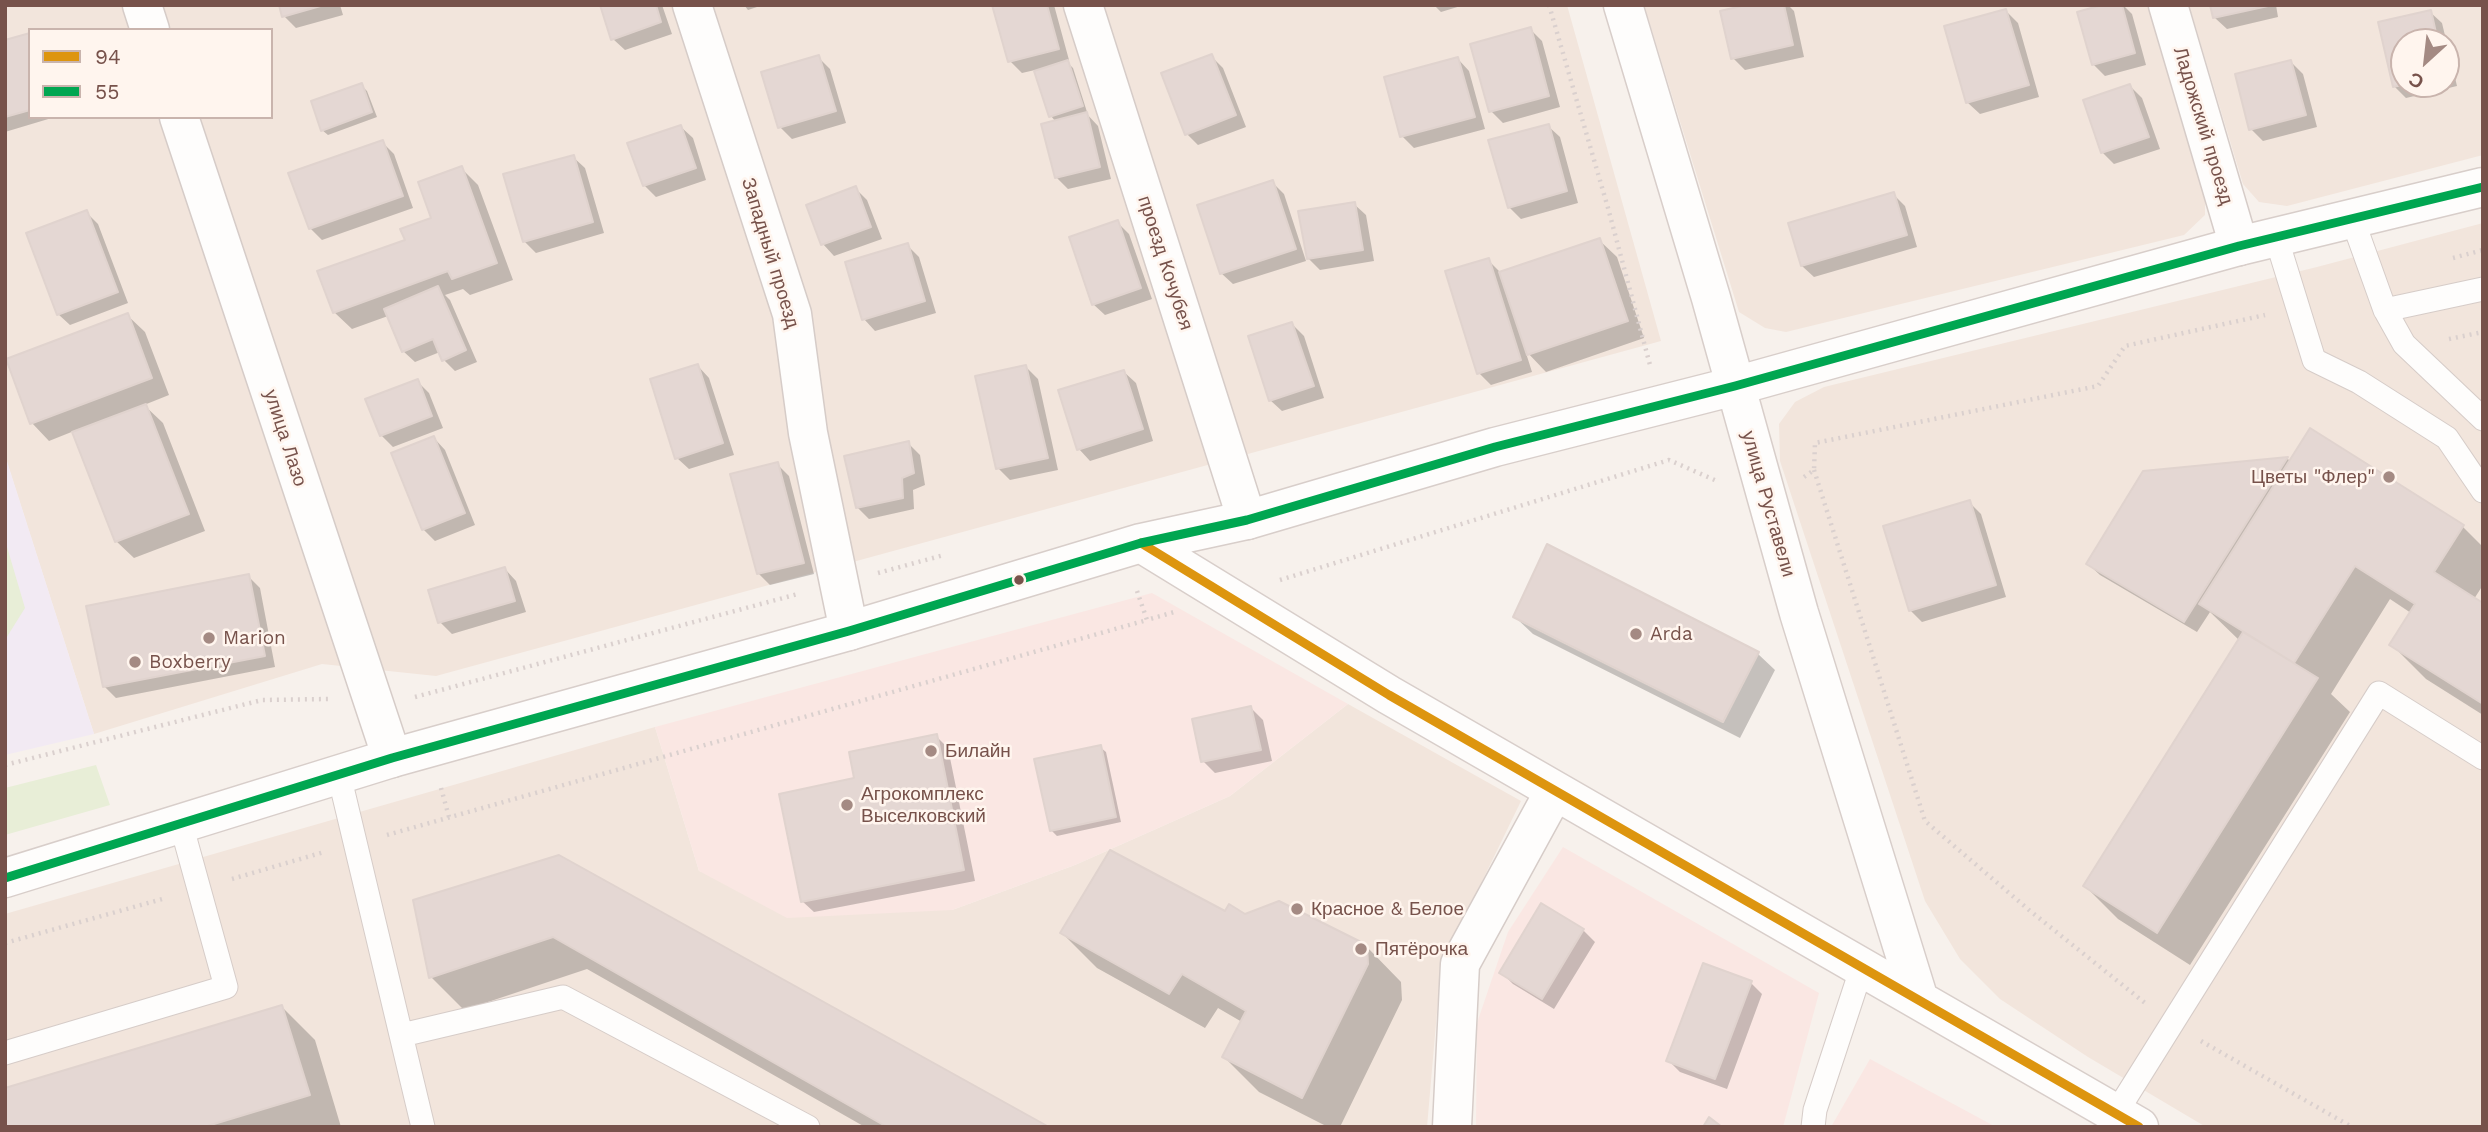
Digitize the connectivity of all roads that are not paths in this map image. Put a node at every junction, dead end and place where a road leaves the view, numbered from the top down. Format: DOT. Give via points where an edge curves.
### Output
graph roads {
  1 [pos="142,5"];
  2 [pos="692,5"];
  3 [pos="1083,5"];
  4 [pos="1623,5"];
  5 [pos="2168,5"];
  6 [pos="149,28"];
  7 [pos="180,119"];
  8 [pos="2483,187"];
  9 [pos="2352,218"];
  10 [pos="2276,237"];
  11 [pos="2239,246"];
  12 [pos="2483,289"];
  13 [pos="2385,310"];
  14 [pos="1735,386"];
  15 [pos="2483,419"];
  16 [pos="2483,491"];
  17 [pos="1247,520"];
  18 [pos="1141,543"];
  19 [pos="849,631"];
  20 [pos="393,758"];
  21 [pos="2483,758"];
  22 [pos="339,775"];
  23 [pos="1554,792"];
  24 [pos="181,824"];
  25 [pos="5,878"];
  26 [pos="1862,967"];
  27 [pos="1919,1000"];
  28 [pos="402,1035"];
  29 [pos="5,1053"];
  30 [pos="2128,1120"];
  31 [pos="422,1127"];
  32 [pos="808,1127"];
  33 [pos="1452,1127"];
  34 [pos="1812,1127"];
  1 -- 6 [label="street"];
  2 -- 19 [label="street, Западный проезд" via="792,314 808,433"];
  3 -- 17 [label="street, проезд Кочубея"];
  4 -- 14 [label="street, улица Руставели"];
  5 -- 11 [label="street, Ладожский проезд"];
  7 -- 20 [label="street, улица Лазо"];
  8 -- 9 [label="street"];
  9 -- 10 [label="street"];
  9 -- 13 [label="lane"];
  10 -- 11 [label="street"];
  10 -- 16 [label="lane" via="2314,360 2359,382 2446,438"];
  11 -- 14 [label="street"];
  12 -- 13 [label="lane"];
  13 -- 15 [label="lane" via="2404,344"];
  14 -- 17 [label="street" via="1495,447"];
  14 -- 27 [label="street, улица Руставели" via="1799,613"];
  17 -- 18 [label="street"];
  18 -- 19 [label="street"];
  18 -- 23 [label="street"];
  19 -- 20 [label="street"];
  20 -- 22 [label="street"];
  21 -- 30 [label="lane" via="2379,693 2172,1025"];
  22 -- 24 [label="street"];
  22 -- 28 [label="lane"];
  23 -- 26 [label="street"];
  23 -- 33 [label="street" via="1460,964"];
  24 -- 25 [label="street"];
  24 -- 29 [label="lane" via="226,987"];
  26 -- 27 [label="street"];
  26 -- 34 [label="lane"];
  27 -- 30 [label="street"];
  28 -- 31 [label="lane"];
  28 -- 32 [label="lane" via="563,997"];
}
